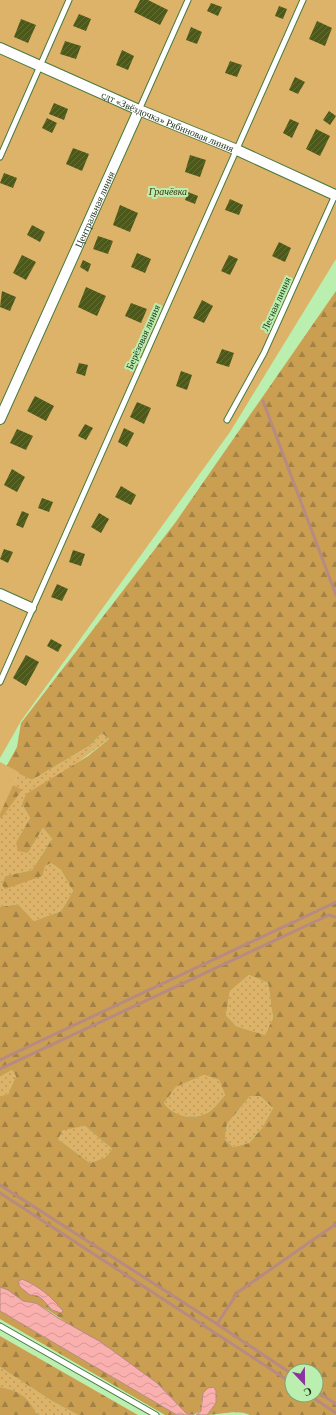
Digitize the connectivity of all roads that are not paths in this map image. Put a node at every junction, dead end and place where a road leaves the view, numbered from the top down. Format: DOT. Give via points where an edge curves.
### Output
graph roads {
  1 [pos="69,0"];
  2 [pos="188,0"];
  3 [pos="303,0"];
  4 [pos="0,48"];
  5 [pos="40,66"];
  6 [pos="139,110"];
  7 [pos="237,150"];
  8 [pos="0,157"];
  9 [pos="336,194"];
  10 [pos="0,419"];
  11 [pos="227,420"];
  12 [pos="0,594"];
  13 [pos="32,608"];
  14 [pos="0,682"];
  15 [pos="0,1326"];
  16 [pos="156,1415"];
  1 -- 5 [label="lane"];
  2 -- 6 [label="lane, Центральная линия"];
  3 -- 7 [label="lane, Берёзовая линия"];
  4 -- 5 [label="street, сдт «Звёздочка» Рябиновая линия"];
  5 -- 6 [label="street, сдт «Звёздочка» Рябиновая линия"];
  5 -- 8 [label="lane"];
  6 -- 7 [label="street, сдт «Звёздочка» Рябиновая линия"];
  6 -- 10 [label="street, Центральная линия"];
  7 -- 9 [label="street, сдт «Звёздочка» Рябиновая линия"];
  7 -- 13 [label="lane, Берёзовая линия"];
  9 -- 11 [label="lane, Лесная линия" via="264,353"];
  12 -- 13 [label="street"];
  13 -- 14 [label="lane, Берёзовая линия"];
  15 -- 16 [label="lane"];
}
